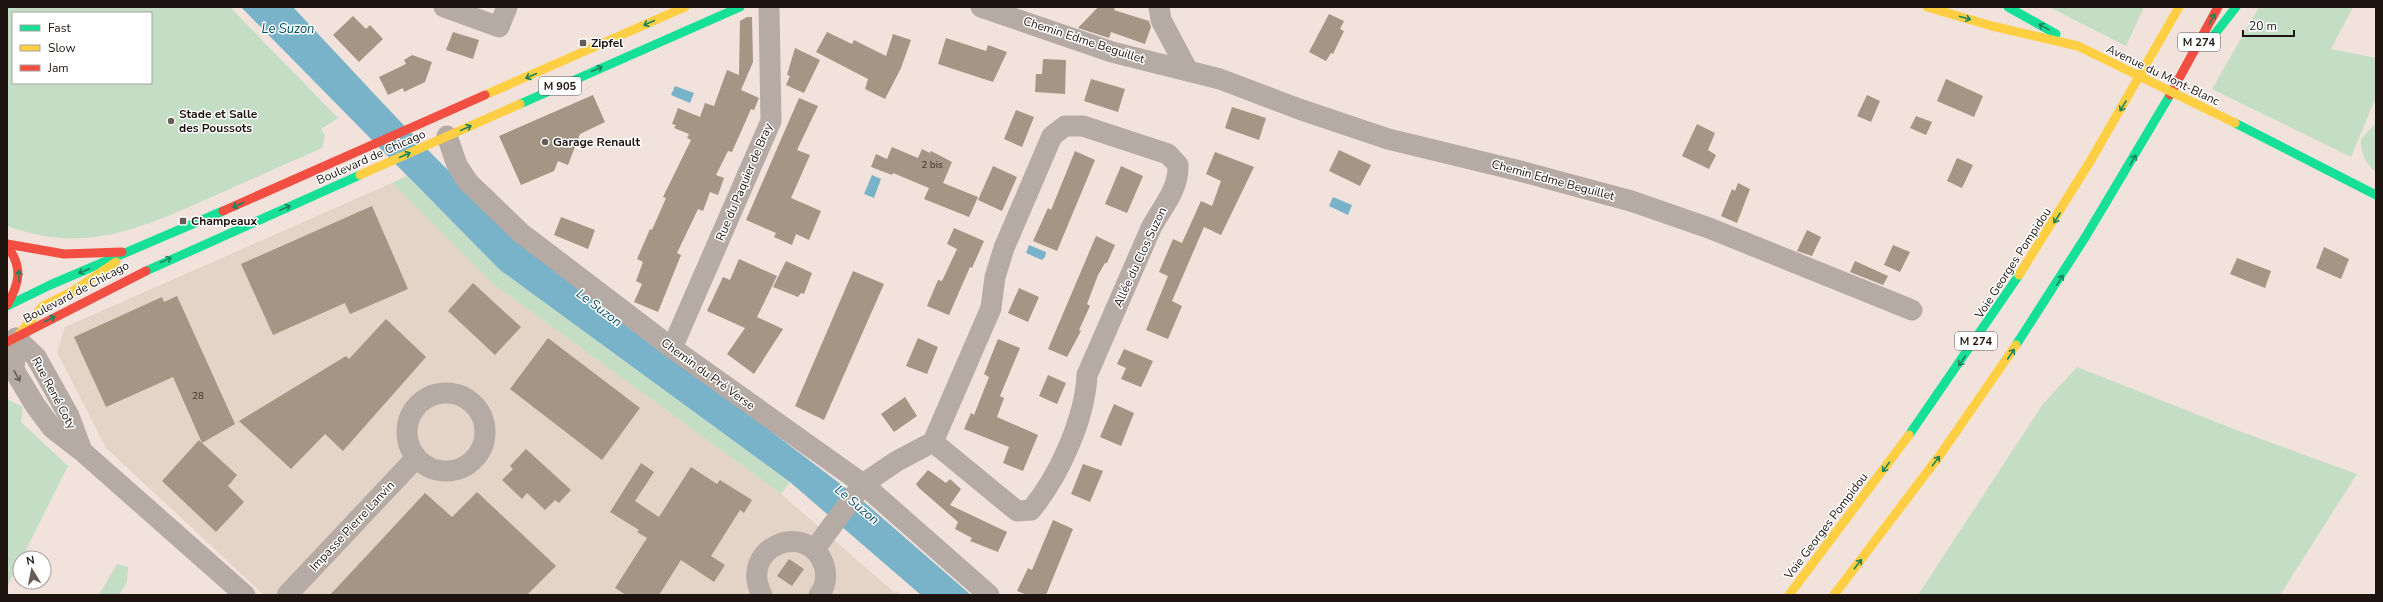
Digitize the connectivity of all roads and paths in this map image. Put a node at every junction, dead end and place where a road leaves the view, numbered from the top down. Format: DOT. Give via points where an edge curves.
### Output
graph roads {
  1 [pos="444,7"];
  2 [pos="507,7"];
  3 [pos="685,7"];
  4 [pos="716,7"];
  5 [pos="740,7"];
  6 [pos="769,7"];
  7 [pos="981,7"];
  8 [pos="1159,7"];
  9 [pos="1927,7"];
  10 [pos="2008,7"];
  11 [pos="2169,7"];
  12 [pos="2179,7"];
  13 [pos="2218,7"];
  14 [pos="2236,7"];
  15 [pos="690,29"];
  16 [pos="2078,46"];
  17 [pos="1188,70"];
  18 [pos="2143,73"];
  19 [pos="2180,78"];
  20 [pos="439,140"];
  21 [pos="2376,195"];
  22 [pos="7,245"];
  23 [pos="133,250"];
  24 [pos="8,309"];
  25 [pos="1912,310"];
  26 [pos="12,337"];
  27 [pos="672,348"];
  28 [pos="933,442"];
  29 [pos="416,458"];
  30 [pos="863,484"];
  31 [pos="814,550"];
  32 [pos="246,595"];
  33 [pos="287,595"];
  34 [pos="762,595"];
  35 [pos="819,595"];
  36 [pos="989,595"];
  37 [pos="1789,595"];
  38 [pos="1834,595"];
  1 -- 2 [label="street" via="499,27"];
  3 -- 23 [label="main road, Boulevard de Chicago, one-way"];
  4 -- 15 [label="main road"];
  5 -- 15 [label="main road, Boulevard de Chicago / M 905"];
  6 -- 27 [label="street, Rue du Paquier de Bray" via="771,121"];
  7 -- 17 [label="street, Chemin Edme Beguillet" via="1112,52"];
  8 -- 17 [label="street" via="1161,20"];
  9 -- 16 [label="main road, Avenue du Mont-Blanc, one-way" via="1992,26"];
  16 -- 10 [label="main road, one-way"];
  11 -- 18 [label="main road"];
  12 -- 18 [label="main road, Voie Georges Pompidou / M 274"];
  19 -- 13 [label="main road, M 274, one-way"];
  14 -- 19 [label="main road"];
  20 -- 15 [label="main road, Boulevard de Chicago / M 905, one-way"];
  16 -- 21 [label="main road, Avenue du Mont-Blanc, bridge"];
  17 -- 25 [label="street, Chemin Edme Beguillet" via="1220,78 1299,109 1388,139 1631,201 1709,228"];
  18 -- 37 [label="main road, Voie Georges Pompidou / M 274, one-way" via="2060,213 2006,297 1863,498"];
  38 -- 19 [label="main road, M 274, one-way" via="1961,428 2039,313 2114,194"];
  26 -- 20 [label="main road, Boulevard de Chicago, one-way" via="169,258"];
  20 -- 27 [label="street, Chemin du Pré Verse" via="468,182 521,233"];
  22 -- 23 [label="main road" via="53,254 97,255"];
  24 -- 22 [label="main road, one-way" via="20,278 16,261"];
  23 -- 24 [label="main road, Boulevard de Chicago, one-way" via="50,285"];
  23 -- 26 [label="main road" via="75,290 43,306"];
  26 -- 32 [label="street, Rue René Coty" via="36,357 68,416 82,452"];
  27 -- 30 [label="street, Chemin du Pré Verse"];
  28 -- 28 [label="street, Allée du Clos Suzon" via="1017,511 1031,510 1047,491 1081,417 1086,397 1087,375 1151,228 1178,179 1178,165 1168,154 1083,126 1064,126 1052,136 1004,248 991,308"];
  28 -- 30 [label="street" via="897,461"];
  29 -- 33 [label="street, Impasse Pierre Lanvin"];
  30 -- 31 [label="street"];
  30 -- 36 [label="street, Chemin du Pré Verse"];
  31 -- 34 [label="street" via="794,541 772,547 758,564 757,586"];
  31 -- 35 [label="street" via="822,559 825,570 825,582"];
}
